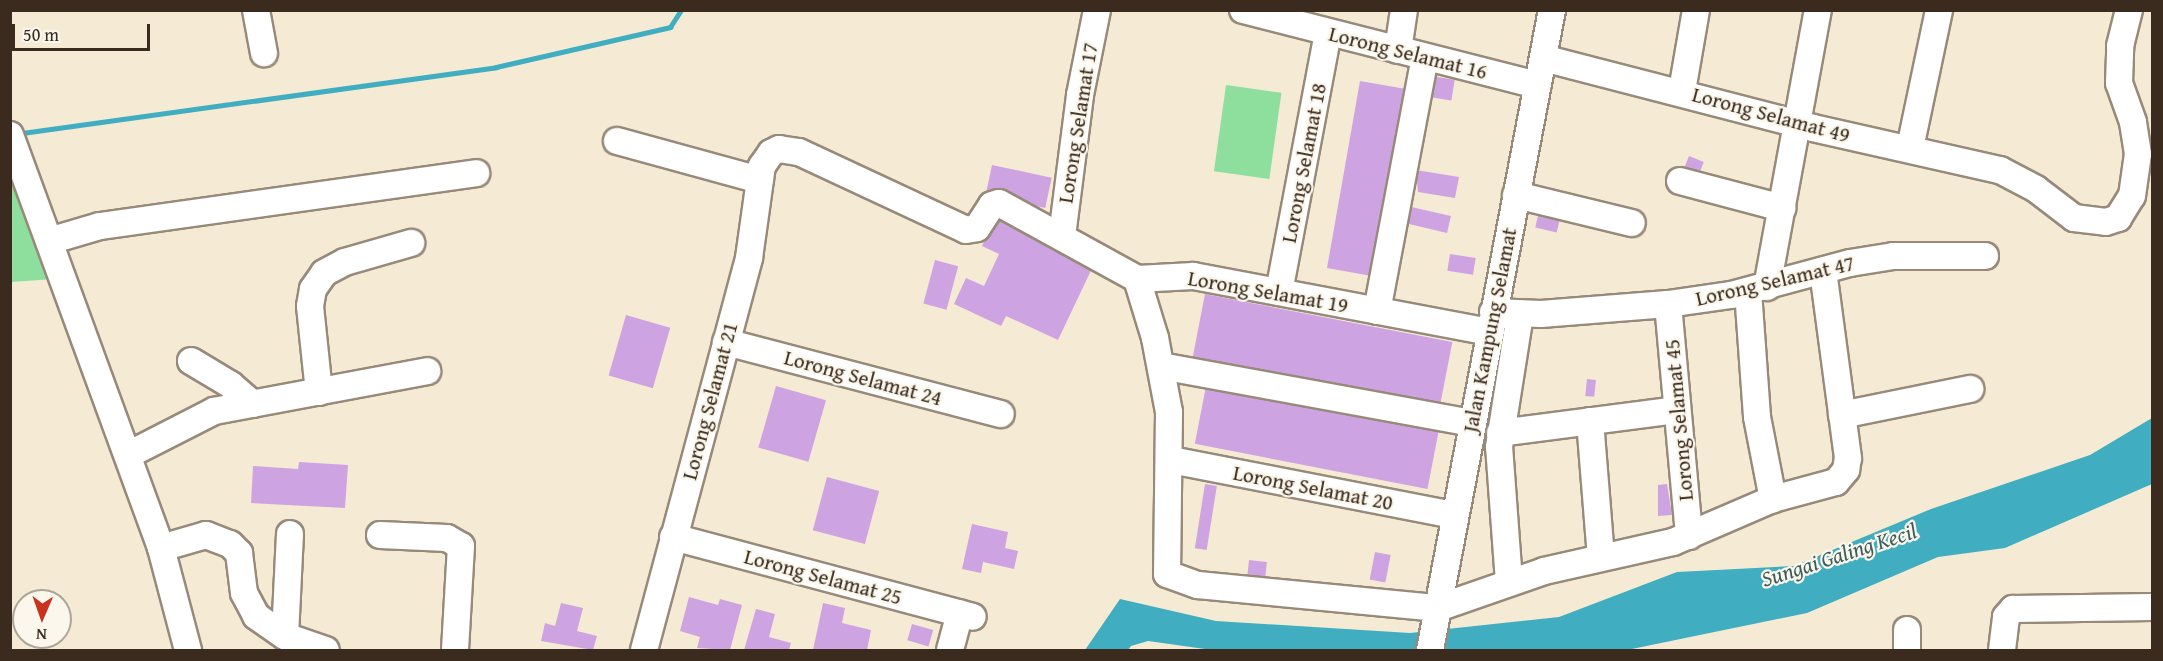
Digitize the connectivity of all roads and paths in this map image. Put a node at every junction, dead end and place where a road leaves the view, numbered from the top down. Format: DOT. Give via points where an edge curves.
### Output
graph roads {
  1 [pos="256,10"];
  2 [pos="1097,10"];
  3 [pos="1243,10"];
  4 [pos="1404,10"];
  5 [pos="1552,10"];
  6 [pos="1696,10"];
  7 [pos="1818,10"];
  8 [pos="1939,10"];
  9 [pos="2129,10"];
  10 [pos="1328,33"];
  11 [pos="1398,50"];
  12 [pos="264,53"];
  13 [pos="1425,57"];
  14 [pos="1543,58"];
  15 [pos="1538,85"];
  16 [pos="1682,92"];
  17 [pos="1798,123"];
  18 [pos="10,135"];
  19 [pos="616,141"];
  20 [pos="1910,148"];
  21 [pos="476,173"];
  22 [pos="760,180"];
  23 [pos="1680,182"];
  24 [pos="1516,195"];
  25 [pos="1782,208"];
  26 [pos="1632,223"];
  27 [pos="1062,236"];
  28 [pos="49,241"];
  29 [pos="411,243"];
  30 [pos="1985,256"];
  31 [pos="1823,271"];
  32 [pos="1137,279"];
  33 [pos="1758,289"];
  34 [pos="1279,292"];
  35 [pos="1668,304"];
  36 [pos="1377,311"];
  37 [pos="1520,314"];
  38 [pos="1491,322"];
  39 [pos="726,342"];
  40 [pos="191,361"];
  41 [pos="1161,366"];
  42 [pos="427,371"];
  43 [pos="1970,389"];
  44 [pos="319,392"];
  45 [pos="253,404"];
  46 [pos="1677,410"];
  47 [pos="1001,414"];
  48 [pos="1842,415"];
  49 [pos="1590,421"];
  50 [pos="1472,423"];
  51 [pos="1500,433"];
  52 [pos="128,455"];
  53 [pos="1171,460"];
  54 [pos="1773,500"];
  55 [pos="1455,515"];
  56 [pos="290,534"];
  57 [pos="380,535"];
  58 [pos="1689,536"];
  59 [pos="673,537"];
  60 [pos="161,548"];
  61 [pos="1601,558"];
  62 [pos="1509,582"];
  63 [pos="2152,607"];
  64 [pos="1434,629"];
  65 [pos="285,636"];
  66 [pos="188,651"];
  67 [pos="326,651"];
  68 [pos="455,651"];
  69 [pos="644,651"];
  70 [pos="950,651"];
  71 [pos="2002,651"];
  1 -- 12 [label="street"];
  2 -- 27 [label="street, Lorong Selamat 17" via="1080,95"];
  3 -- 10 [label="street, Lorong Selamat 16"];
  4 -- 11 [label="street"];
  5 -- 14 [label="street, Jalan Kampung Selamat"];
  6 -- 16 [label="street"];
  7 -- 17 [label="street"];
  8 -- 20 [label="street"];
  9 -- 20 [label="street, Lorong Selamat 49" via="2120,46 2119,83 2133,122 2138,154 2132,196 2126,209 2106,222 2074,218 2036,189 2000,170"];
  10 -- 11 [label="street, Lorong Selamat 16"];
  10 -- 34 [label="street, Lorong Selamat 18"];
  11 -- 13 [label="street, Lorong Selamat 16"];
  13 -- 15 [label="street, Lorong Selamat 16"];
  13 -- 36 [label="street"];
  14 -- 15 [label="street, Jalan Kampung Selamat"];
  14 -- 16 [label="street, Lorong Selamat 49"];
  15 -- 24 [label="street, Jalan Kampung Selamat"];
  16 -- 17 [label="street, Lorong Selamat 49"];
  17 -- 20 [label="street, Lorong Selamat 49"];
  17 -- 25 [label="street"];
  18 -- 28 [label="street"];
  19 -- 22 [label="street"];
  21 -- 28 [label="street" via="100,226"];
  22 -- 27 [label="street, Lorong Selamat 21" via="762,166 771,153 789,149 966,230 977,228 992,205 999,202"];
  22 -- 39 [label="street, Lorong Selamat 21" via="756,229"];
  23 -- 25 [label="street"];
  24 -- 26 [label="street"];
  24 -- 38 [label="street, Jalan Kampung Selamat"];
  25 -- 33 [label="street"];
  27 -- 32 [label="street"];
  28 -- 52 [label="street"];
  29 -- 44 [label="street" via="345,262 324,273 313,289 310,306"];
  30 -- 31 [label="street, Lorong Selamat 47" via="1893,256"];
  31 -- 33 [label="street, Lorong Selamat 47"];
  31 -- 48 [label="street"];
  32 -- 34 [label="street, Lorong Selamat 19" via="1193,276"];
  32 -- 41 [label="street"];
  33 -- 35 [label="street, Lorong Selamat 47"];
  33 -- 54 [label="street" via="1757,417"];
  34 -- 36 [label="street, Lorong Selamat 19"];
  35 -- 37 [label="street, Lorong Selamat 47"];
  35 -- 46 [label="street, Lorong Selamat 45"];
  36 -- 38 [label="street, Lorong Selamat 19"];
  37 -- 38 [label="street, Lorong Selamat 47"];
  37 -- 51 [label="street"];
  38 -- 50 [label="street, Jalan Kampung Selamat"];
  39 -- 47 [label="street, Lorong Selamat 24"];
  39 -- 59 [label="street, Lorong Selamat 21"];
  40 -- 45 [label="street" via="231,385"];
  41 -- 50 [label="street"];
  41 -- 53 [label="street" via="1169,412"];
  42 -- 44 [label="street"];
  43 -- 48 [label="street"];
  44 -- 45 [label="street"];
  45 -- 52 [label="street" via="214,411"];
  46 -- 49 [label="street"];
  46 -- 58 [label="street, Lorong Selamat 45"];
  48 -- 54 [label="street" via="1846,470 1836,482"];
  49 -- 51 [label="street"];
  49 -- 61 [label="street"];
  50 -- 55 [label="street, Jalan Kampung Selamat"];
  51 -- 62 [label="street"];
  52 -- 60 [label="street"];
  53 -- 55 [label="street, Lorong Selamat 20"];
  53 -- 64 [label="street" via="1165,567 1173,579"];
  54 -- 58 [label="street"];
  55 -- 64 [label="street, Jalan Kampung Selamat"];
  56 -- 65 [label="street"];
  57 -- 68 [label="street" via="447,538 461,546"];
  58 -- 61 [label="street"];
  59 -- 69 [label="street, Lorong Selamat 21"];
  59 -- 70 [label="street, Lorong Selamat 25" via="967,615"];
  60 -- 65 [label="street" via="206,535 230,544 239,553 247,604"];
  60 -- 66 [label="street"];
  61 -- 62 [label="street"];
  62 -- 64 [label="street"];
  63 -- 71 [label="street" via="2013,609 2006,617"];
  65 -- 67 [label="street"];
}
